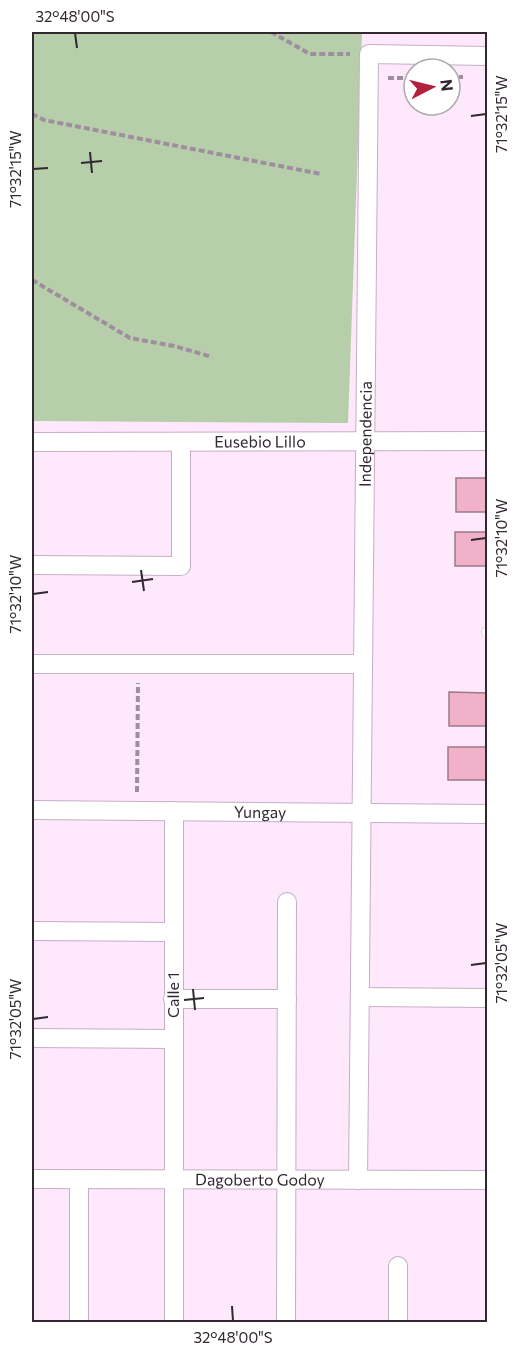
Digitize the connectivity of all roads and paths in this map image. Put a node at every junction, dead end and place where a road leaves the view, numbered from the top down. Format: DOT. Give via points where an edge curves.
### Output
graph roads {
  1 [pos="271,32"];
  2 [pos="369,54"];
  3 [pos="488,56"];
  4 [pos="369,78"];
  5 [pos="402,78"];
  6 [pos="32,114"];
  7 [pos="321,174"];
  8 [pos="32,279"];
  9 [pos="212,357"];
  10 [pos="366,441"];
  11 [pos="488,441"];
  12 [pos="32,442"];
  13 [pos="181,442"];
  14 [pos="32,565"];
  15 [pos="32,664"];
  16 [pos="138,664"];
  17 [pos="363,664"];
  18 [pos="32,810"];
  19 [pos="137,811"];
  20 [pos="174,811"];
  21 [pos="361,813"];
  22 [pos="488,814"];
  23 [pos="287,902"];
  24 [pos="32,931"];
  25 [pos="173,932"];
  26 [pos="360,997"];
  27 [pos="488,998"];
  28 [pos="173,999"];
  29 [pos="287,999"];
  30 [pos="32,1038"];
  31 [pos="173,1038"];
  32 [pos="32,1179"];
  33 [pos="79,1179"];
  34 [pos="172,1180"];
  35 [pos="286,1180"];
  36 [pos="358,1180"];
  37 [pos="488,1180"];
  38 [pos="398,1266"];
  39 [pos="79,1323"];
  40 [pos="174,1323"];
  41 [pos="286,1323"];
  42 [pos="398,1323"];
  1 -- 2 [label="path" via="310,54"];
  2 -- 3 [label="street"];
  2 -- 4 [label="street, Independencia"];
  4 -- 5 [label="path"];
  4 -- 10 [label="street, Independencia"];
  6 -- 7 [label="path" via="44,120"];
  8 -- 9 [label="path" via="130,338"];
  10 -- 11 [label="street, Eusebio Lillo"];
  10 -- 13 [label="street, Eusebio Lillo"];
  10 -- 17 [label="street, Independencia"];
  12 -- 13 [label="street, Eusebio Lillo"];
  13 -- 14 [label="street" via="181,566"];
  15 -- 16 [label="street"];
  16 -- 17 [label="street"];
  16 -- 19 [label="path"];
  17 -- 21 [label="street, Independencia"];
  18 -- 19 [label="street, Yungay"];
  19 -- 20 [label="street, Yungay"];
  20 -- 21 [label="street, Yungay"];
  20 -- 25 [label="street, Calle 1"];
  21 -- 22 [label="street, Yungay"];
  21 -- 26 [label="street, Independencia"];
  23 -- 29 [label="street"];
  24 -- 25 [label="street"];
  25 -- 28 [label="street, Calle 1"];
  26 -- 27 [label="street"];
  26 -- 36 [label="street, Independencia"];
  28 -- 29 [label="street"];
  28 -- 31 [label="street, Calle 1"];
  29 -- 35 [label="street"];
  30 -- 31 [label="street"];
  31 -- 34 [label="street, Calle 1"];
  32 -- 33 [label="street, Dagoberto Godoy"];
  33 -- 34 [label="street, Dagoberto Godoy"];
  33 -- 39 [label="street"];
  34 -- 35 [label="street, Dagoberto Godoy"];
  34 -- 40 [label="street, Calle 1"];
  35 -- 36 [label="street, Dagoberto Godoy"];
  35 -- 41 [label="street"];
  36 -- 37 [label="street, Dagoberto Godoy"];
  38 -- 42 [label="street"];
}
